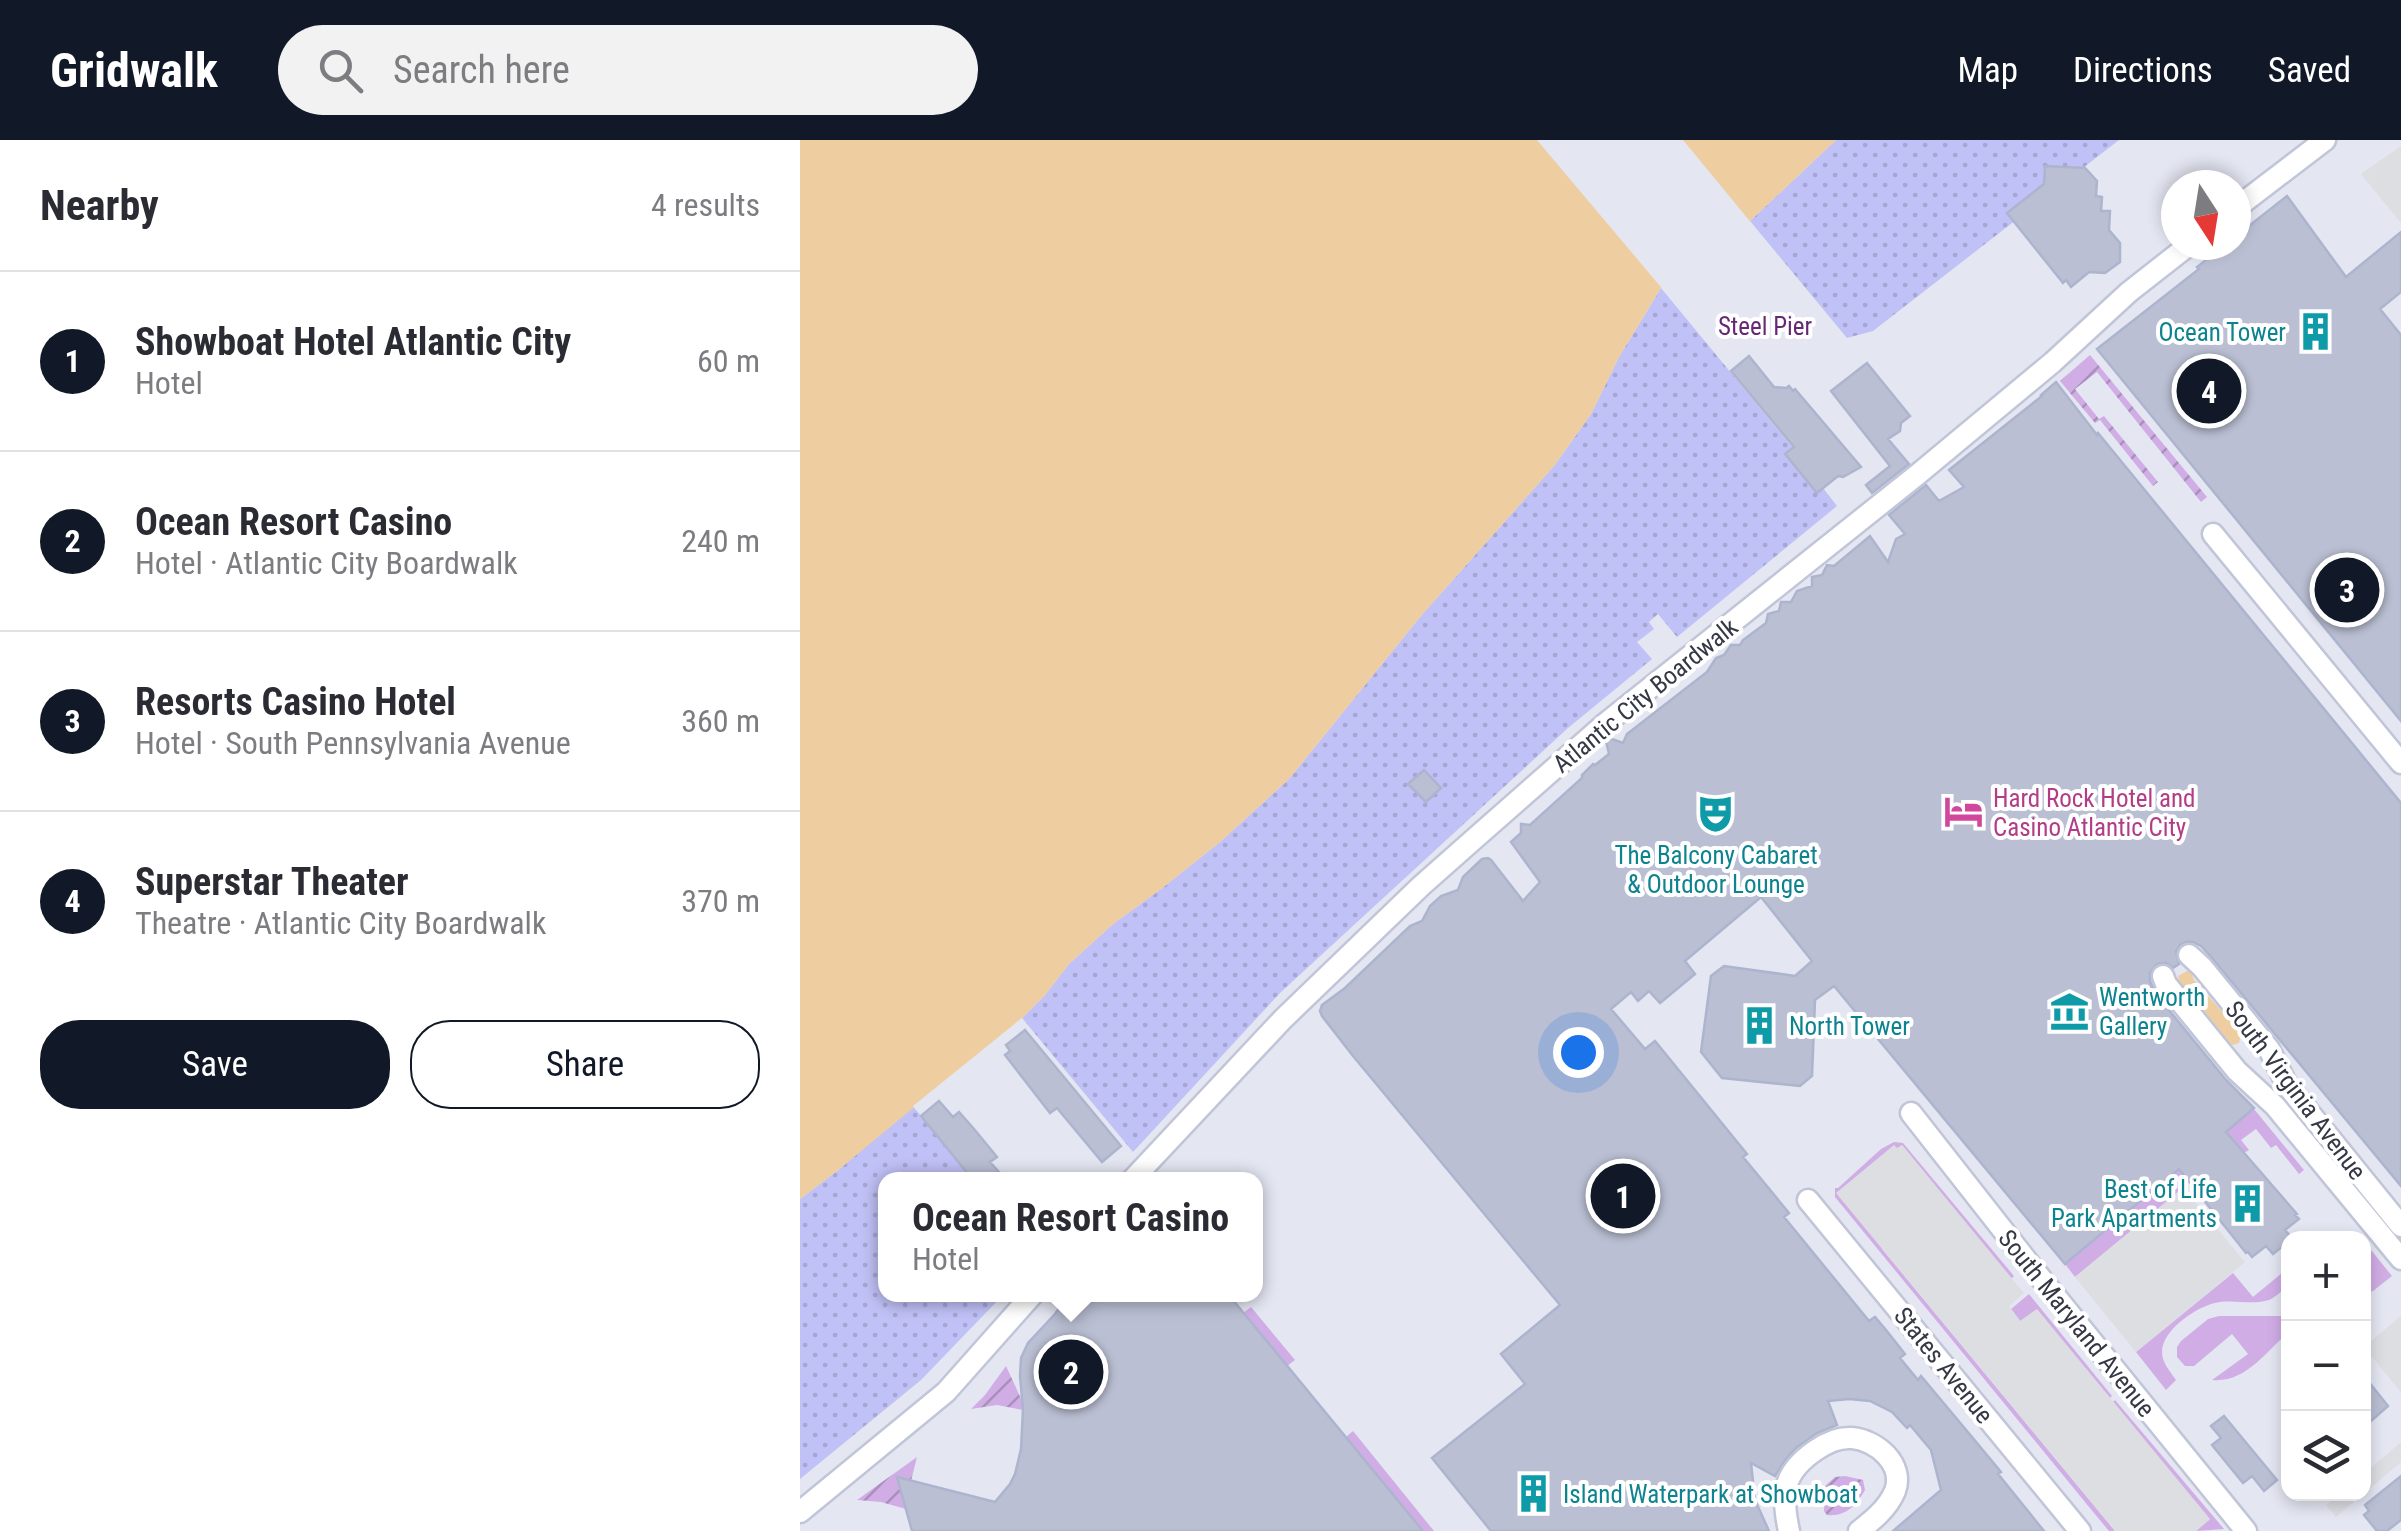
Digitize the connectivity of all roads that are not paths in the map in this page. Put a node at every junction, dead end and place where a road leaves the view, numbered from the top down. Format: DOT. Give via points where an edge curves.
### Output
graph roads {
  1 [pos="2325,140"];
  2 [pos="2251,197"];
  3 [pos="2170,260"];
  4 [pos="2212,534"];
  5 [pos="2401,763"];
  6 [pos="2189,955"];
  7 [pos="2163,976"];
  8 [pos="1910,1113"];
  9 [pos="1140,1172"];
  10 [pos="1808,1200"];
  11 [pos="2401,1226"];
  12 [pos="2401,1259"];
  13 [pos="1026,1302"];
  14 [pos="800,1512"];
  15 [pos="1790,1531"];
  16 [pos="1859,1531"];
  17 [pos="2080,1531"];
  18 [pos="2246,1531"];
  1 -- 2 [label="street"];
  3 -- 9 [label="street, Atlantic City Boardwalk" via="1918,475 1606,723 1421,886 1283,1019"];
  4 -- 5 [label="street"];
  6 -- 11 [label="street, South Virginia Avenue"];
  7 -- 12 [label="street, South Virginia Avenue"];
  8 -- 18 [label="street, South Maryland Avenue"];
  10 -- 17 [label="street, States Avenue"];
  13 -- 14 [label="street" via="946,1392"];
  15 -- 16 [label="street" via="1784,1498 1792,1471 1821,1447 1849,1438 1876,1445 1898,1480 1887,1504"];
}
